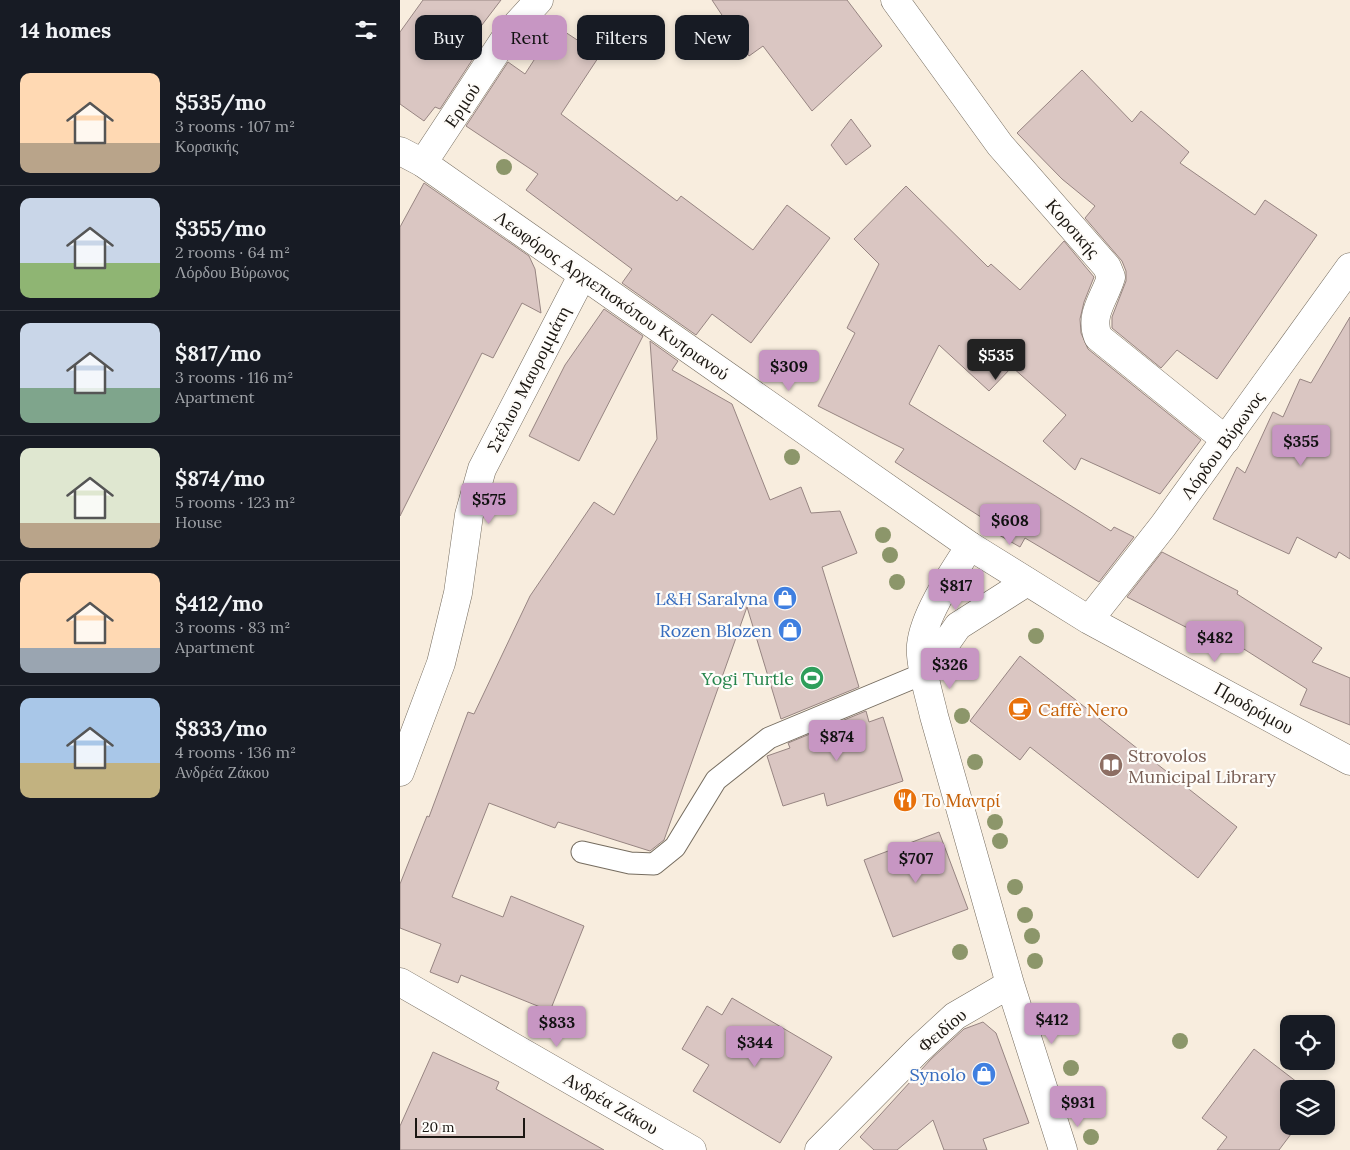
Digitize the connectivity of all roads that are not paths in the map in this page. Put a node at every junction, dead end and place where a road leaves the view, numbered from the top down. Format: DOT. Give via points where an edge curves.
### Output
graph roads {
  1 [pos="539,0"];
  2 [pos="895,0"];
  3 [pos="412,157"];
  4 [pos="1350,266"];
  5 [pos="582,276"];
  6 [pos="1226,440"];
  7 [pos="970,546"];
  8 [pos="1027,582"];
  9 [pos="1089,620"];
  10 [pos="925,673"];
  11 [pos="1350,761"];
  12 [pos="400,772"];
  13 [pos="582,852"];
  14 [pos="400,982"];
  15 [pos="1010,984"];
  16 [pos="692,1150"];
  17 [pos="819,1150"];
  18 [pos="1063,1150"];
  1 -- 3 [label="street, Ερμού" via="508,34"];
  2 -- 6 [label="street, Κορσικής" via="1000,145 1107,267 1111,277 1095,318 1094,328 1098,337"];
  3 -- 5 [label="street, Λεωφόρος Αρχιεπισκόπου Κυπριανού"];
  4 -- 6 [label="street, Λόρδου Βύρωνος"];
  5 -- 7 [label="street, Λεωφόρος Αρχιεπισκόπου Κυπριανού"];
  5 -- 12 [label="street, Στέλιου Μαυρομμάτη" via="482,469 469,515 458,593 441,663"];
  6 -- 9 [label="street, Λόρδου Βύρωνος"];
  7 -- 8 [label="street, Λεωφόρος Αρχιεπισκόπου Κυπριανού"];
  7 -- 10 [label="street" via="945,584 933,610 921,645"];
  8 -- 9 [label="street, Προδρόμου"];
  8 -- 10 [label="street" via="958,626"];
  9 -- 11 [label="street, Προδρόμου"];
  10 -- 13 [label="lane" via="769,738 716,780 675,847 654,864 630,863"];
  10 -- 15 [label="street" via="934,716"];
  14 -- 16 [label="street, Ανδρέα Ζάκου"];
  15 -- 17 [label="street, Φειδίου" via="954,1016"];
  15 -- 18 [label="street"];
}
